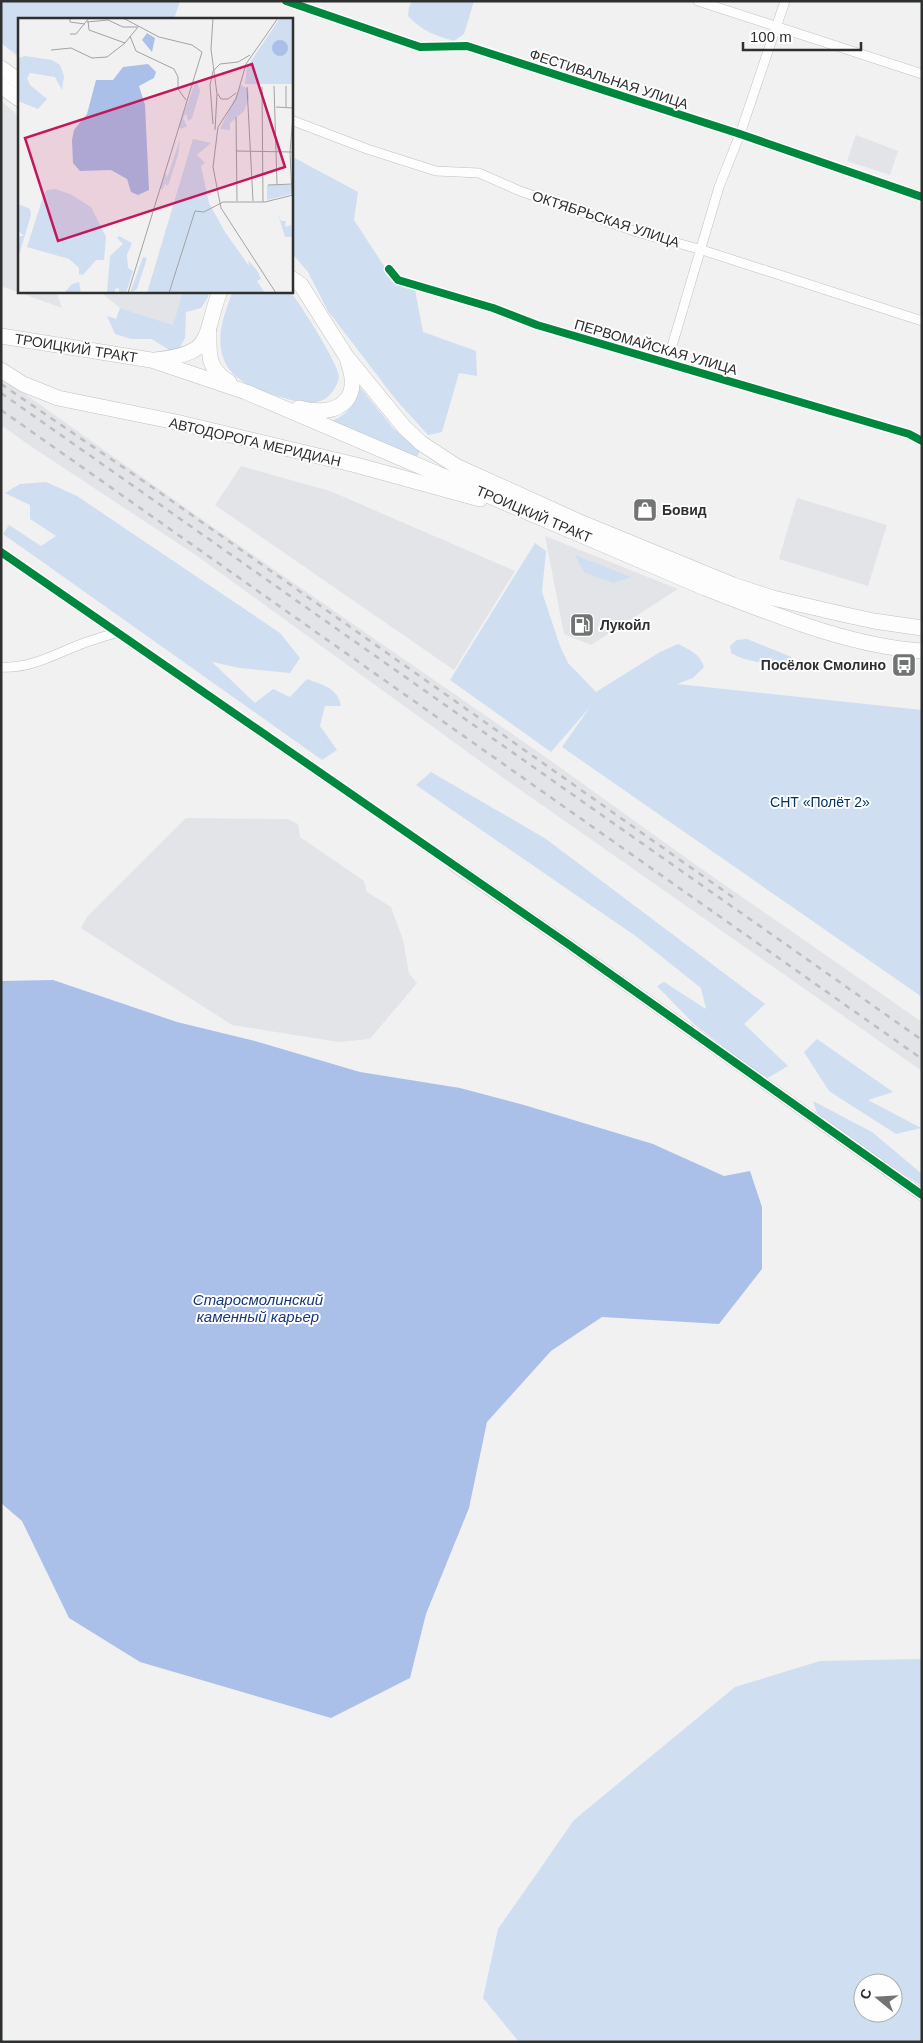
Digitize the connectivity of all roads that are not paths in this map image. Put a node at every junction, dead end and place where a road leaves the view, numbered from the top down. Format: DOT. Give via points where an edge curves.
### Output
graph roads {
  1 [pos="286,1"];
  2 [pos="698,1"];
  3 [pos="785,1"];
  4 [pos="776,26"];
  5 [pos="1,68"];
  6 [pos="922,74"];
  7 [pos="18,80"];
  8 [pos="1,86"];
  9 [pos="18,98"];
  10 [pos="292,120"];
  11 [pos="740,134"];
  12 [pos="922,197"];
  13 [pos="699,249"];
  14 [pos="389,268"];
  15 [pos="296,281"];
  16 [pos="220,292"];
  17 [pos="922,321"];
  18 [pos="209,332"];
  19 [pos="1,336"];
  20 [pos="346,356"];
  21 [pos="151,360"];
  22 [pos="667,363"];
  23 [pos="1,370"];
  24 [pos="246,392"];
  25 [pos="270,402"];
  26 [pos="922,441"];
  27 [pos="514,505"];
  28 [pos="1,552"];
  29 [pos="922,628"];
  30 [pos="118,632"];
  31 [pos="922,650"];
  32 [pos="1,667"];
  33 [pos="453,865"];
  34 [pos="922,1195"];
  1 -- 11 [label="street, ФЕСТИВАЛЬНАЯ УЛИЦА" via="420,47 468,46"];
  2 -- 4 [label="street"];
  3 -- 4 [label="street"];
  4 -- 6 [label="street"];
  4 -- 11 [label="street"];
  5 -- 7 [label="main road"];
  8 -- 9 [label="main road"];
  10 -- 13 [label="street, ОКТЯБРЬСКАЯ УЛИЦА" via="436,171 479,173 520,191 640,233"];
  11 -- 12 [label="street, ФЕСТИВАЛЬНАЯ УЛИЦА"];
  11 -- 13 [label="street"];
  13 -- 17 [label="street, ОКТЯБРЬСКАЯ УЛИЦА"];
  13 -- 22 [label="street"];
  14 -- 22 [label="street, ПЕРВОМАЙСКАЯ УЛИЦА" via="398,280"];
  15 -- 20 [label="main road, ТРОИЦКИЙ ТРАКТ"];
  16 -- 18 [label="main road, ТРОИЦКИЙ ТРАКТ"];
  18 -- 21 [label="main road, ТРОИЦКИЙ ТРАКТ" via="200,346 190,352"];
  18 -- 24 [label="main road" via="211,365 216,373"];
  19 -- 21 [label="main road, ТРОИЦКИЙ ТРАКТ"];
  20 -- 25 [label="main road" via="353,384 348,399 342,405 310,411"];
  20 -- 29 [label="main road, ТРОИЦКИЙ ТРАКТ" via="404,427 421,443 456,466 582,523 734,585 846,616"];
  21 -- 24 [label="main road, ТРОИЦКИЙ ТРАКТ"];
  22 -- 26 [label="street, ПЕРВОМАЙСКАЯ УЛИЦА" via="910,434"];
  23 -- 27 [label="main road, АВТОДОРОГА МЕРИДИАН" via="23,384 58,398 176,422"];
  24 -- 25 [label="main road, ТРОИЦКИЙ ТРАКТ"];
  25 -- 27 [label="main road, ТРОИЦКИЙ ТРАКТ"];
  27 -- 31 [label="main road, ТРОИЦКИЙ ТРАКТ" via="768,612 878,645"];
  28 -- 30 [label="street"];
  30 -- 32 [label="street" via="38,662"];
  30 -- 33 [label="street"];
  33 -- 34 [label="street"];
}
